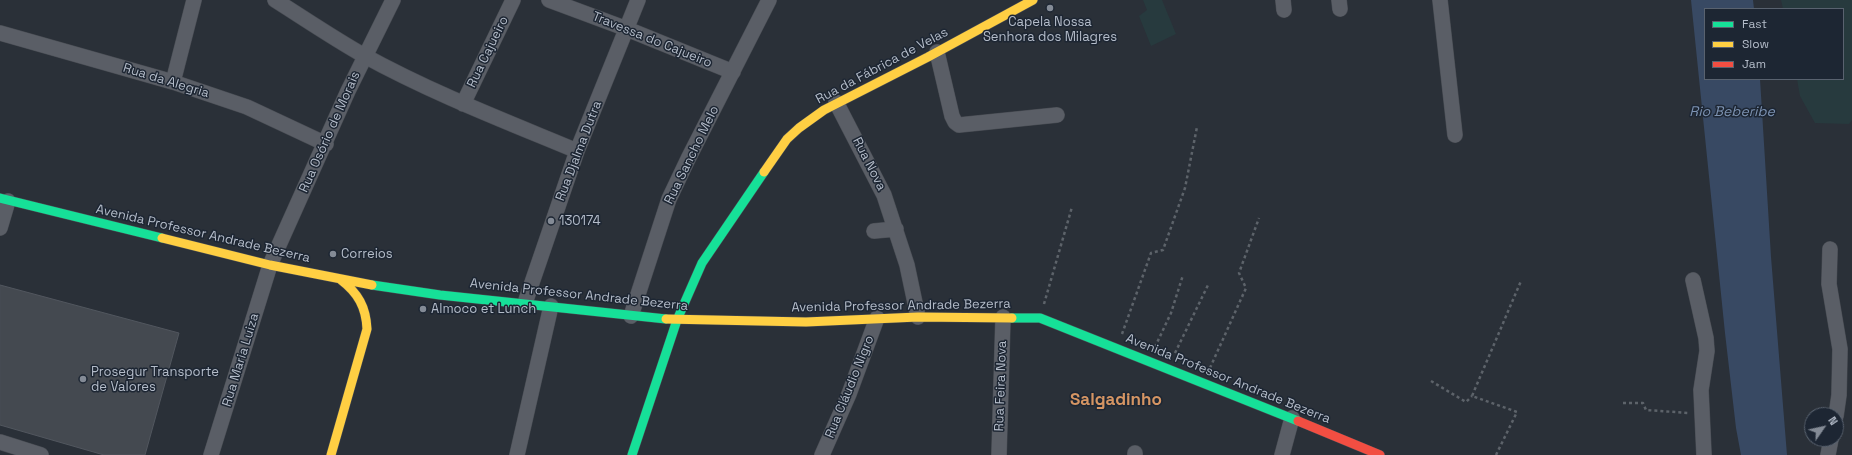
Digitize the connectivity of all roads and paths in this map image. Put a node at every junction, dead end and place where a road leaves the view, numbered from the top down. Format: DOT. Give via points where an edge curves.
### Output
graph roads {
  1 [pos="194,0"];
  2 [pos="275,0"];
  3 [pos="393,0"];
  4 [pos="513,0"];
  5 [pos="549,0"];
  6 [pos="638,0"];
  7 [pos="769,0"];
  8 [pos="1033,0"];
  9 [pos="1440,0"];
  10 [pos="627,28"];
  11 [pos="0,33"];
  12 [pos="936,52"];
  13 [pos="365,55"];
  14 [pos="733,72"];
  15 [pos="173,82"];
  16 [pos="836,102"];
  17 [pos="463,104"];
  18 [pos="1057,115"];
  19 [pos="1197,127"];
  20 [pos="1455,135"];
  21 [pos="326,144"];
  22 [pos="577,151"];
  23 [pos="4,200"];
  24 [pos="1072,207"];
  25 [pos="1259,218"];
  26 [pos="0,228"];
  27 [pos="896,229"];
  28 [pos="874,231"];
  29 [pos="1830,250"];
  30 [pos="270,265"];
  31 [pos="1183,275"];
  32 [pos="342,280"];
  33 [pos="1693,280"];
  34 [pos="1522,281"];
  35 [pos="1209,283"];
  36 [pos="525,303"];
  37 [pos="551,306"];
  38 [pos="631,316"];
  39 [pos="918,316"];
  40 [pos="1003,317"];
  41 [pos="877,318"];
  42 [pos="1040,318"];
  43 [pos="677,320"];
  44 [pos="1117,348"];
  45 [pos="1148,362"];
  46 [pos="1168,368"];
  47 [pos="1431,381"];
  48 [pos="1204,383"];
  49 [pos="1472,396"];
  50 [pos="1623,403"];
  51 [pos="1837,407"];
  52 [pos="1702,414"];
  53 [pos="1292,418"];
  54 [pos="0,442"];
  55 [pos="41,455"];
  56 [pos="211,455"];
  57 [pos="331,455"];
  58 [pos="517,455"];
  59 [pos="632,455"];
  60 [pos="822,455"];
  61 [pos="998,455"];
  62 [pos="1282,455"];
  63 [pos="1380,455"];
  64 [pos="1496,455"];
  65 [pos="1704,455"];
  1 -- 15 [label="street"];
  2 -- 13 [label="street"];
  3 -- 13 [label="street, Rua Osório de Morais"];
  4 -- 17 [label="street, Rua Cajueiro"];
  5 -- 10 [label="street, Travessa do Cajueiro"];
  6 -- 10 [label="street, Rua Djalma Dutra"];
  7 -- 14 [label="street, Rua Sancho Melo"];
  8 -- 12 [label="street, Rua da Fábrica de Velas"];
  9 -- 20 [label="street"];
  10 -- 14 [label="street, Travessa do Cajueiro"];
  10 -- 22 [label="street, Rua Djalma Dutra"];
  11 -- 15 [label="street, Rua da Alegria"];
  12 -- 16 [label="street, Rua da Fábrica de Velas"];
  12 -- 18 [label="street" via="952,116 959,125"];
  13 -- 17 [label="street"];
  13 -- 21 [label="street, Rua Osório de Morais"];
  14 -- 38 [label="street, Rua Sancho Melo" via="669,199"];
  15 -- 21 [label="street, Rua da Alegria" via="247,107"];
  16 -- 27 [label="street, Rua Nova" via="884,195"];
  16 -- 43 [label="street, Rua da Fábrica de Velas" via="801,125 787,140 702,263"];
  17 -- 22 [label="street"];
  19 -- 44 [label="path" via="1185,188 1166,243 1163,250 1151,254"];
  21 -- 30 [label="street, Rua Osório de Morais"];
  22 -- 36 [label="street, Rua Djalma Dutra"];
  23 -- 26 [label="street"];
  23 -- 30 [label="street, Avenida Professor Andrade Bezerra"];
  24 -- 42 [label="path"];
  25 -- 48 [label="path" via="1239,273 1246,288"];
  27 -- 28 [label="street"];
  27 -- 39 [label="street, Rua Nova"];
  29 -- 51 [label="street" via="1829,284 1840,349"];
  30 -- 32 [label="street, Avenida Professor Andrade Bezerra"];
  30 -- 56 [label="street, Rua Maria Luiza"];
  31 -- 45 [label="path" via="1171,313"];
  32 -- 36 [label="street, Avenida Professor Andrade Bezerra"];
  32 -- 57 [label="street" via="352,288 364,305 367,329"];
  33 -- 52 [label="street" via="1707,350"];
  34 -- 49 [label="path"];
  35 -- 46 [label="path"];
  36 -- 37 [label="street, Avenida Professor Andrade Bezerra"];
  37 -- 38 [label="street, Avenida Professor Andrade Bezerra"];
  37 -- 58 [label="street"];
  38 -- 43 [label="street, Avenida Professor Andrade Bezerra"];
  39 -- 40 [label="street, Avenida Professor Andrade Bezerra"];
  39 -- 41 [label="street, Avenida Professor Andrade Bezerra"];
  40 -- 42 [label="street, Avenida Professor Andrade Bezerra"];
  40 -- 61 [label="street, Rua Feira Nova"];
  41 -- 43 [label="street, Avenida Professor Andrade Bezerra" via="806,322"];
  41 -- 60 [label="street, Rua Cláudio Nigro" via="849,394"];
  42 -- 44 [label="street, Avenida Professor Andrade Bezerra"];
  43 -- 59 [label="street, Rua da Fábrica de Velas"];
  44 -- 45 [label="street, Avenida Professor Andrade Bezerra"];
  45 -- 46 [label="street, Avenida Professor Andrade Bezerra"];
  46 -- 48 [label="street, Avenida Professor Andrade Bezerra"];
  47 -- 49 [label="path" via="1466,402"];
  48 -- 53 [label="street, Avenida Professor Andrade Bezerra"];
  49 -- 64 [label="path" via="1516,412"];
  50 -- 52 [label="path" via="1643,403 1646,410"];
  52 -- 65 [label="street"];
  53 -- 62 [label="street"];
  53 -- 63 [label="street, Avenida Professor Andrade Bezerra"];
  54 -- 55 [label="street"];
}
